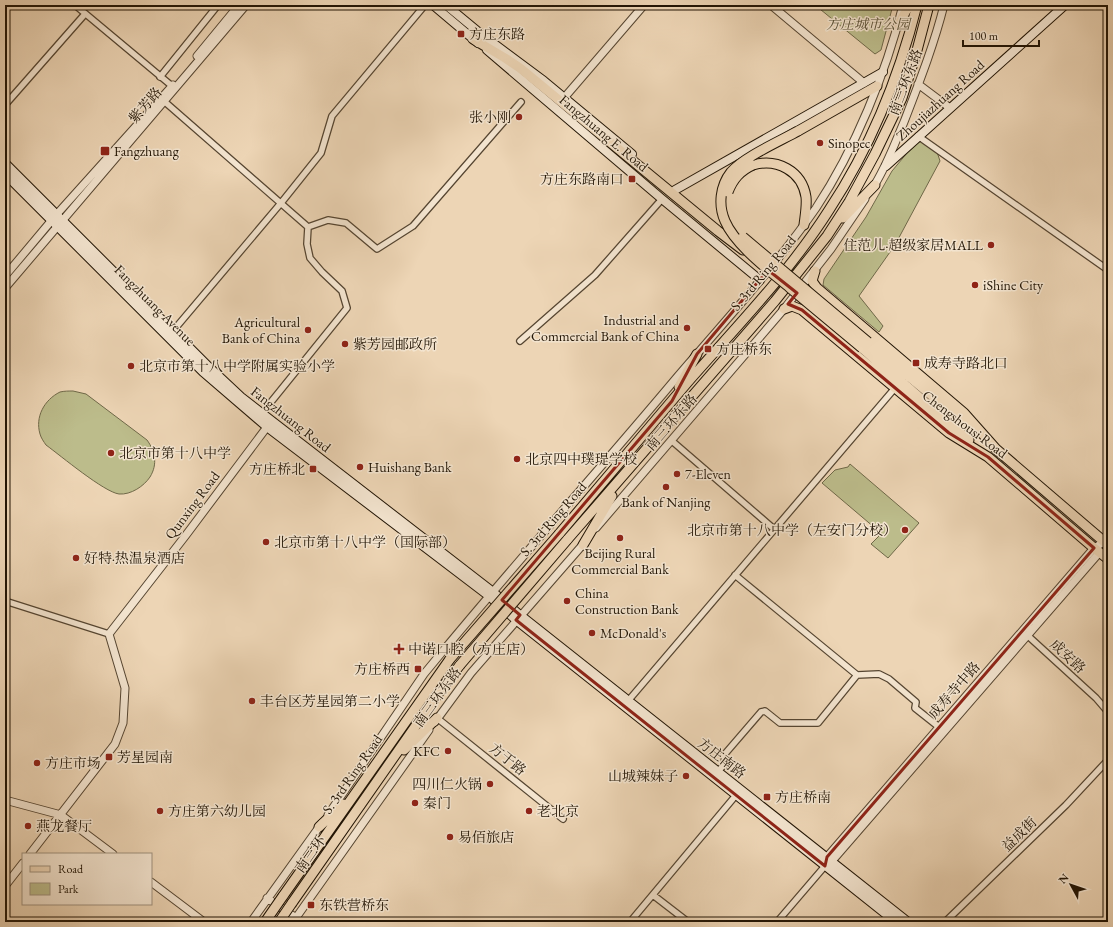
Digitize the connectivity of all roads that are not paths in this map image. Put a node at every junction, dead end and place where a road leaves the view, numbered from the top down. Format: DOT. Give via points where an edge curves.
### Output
graph roads {
  1 [pos="74,5"];
  2 [pos="218,5"];
  3 [pos="239,5"];
  4 [pos="246,5"];
  5 [pos="425,5"];
  6 [pos="433,5"];
  7 [pos="446,5"];
  8 [pos="644,5"];
  9 [pos="771,5"];
  10 [pos="903,5"];
  11 [pos="909,5"];
  12 [pos="917,5"];
  13 [pos="930,5"];
  14 [pos="944,5"];
  15 [pos="1065,5"];
  16 [pos="85,14"];
  17 [pos="898,26"];
  18 [pos="473,39"];
  19 [pos="883,72"];
  20 [pos="160,77"];
  21 [pos="864,83"];
  22 [pos="918,84"];
  23 [pos="172,86"];
  24 [pos="877,86"];
  25 [pos="564,98"];
  26 [pos="165,102"];
  27 [pos="521,102"];
  28 [pos="5,105"];
  29 [pos="950,108"];
  30 [pos="918,136"];
  31 [pos="5,163"];
  32 [pos="886,166"];
  33 [pos="5,174"];
  34 [pos="875,185"];
  35 [pos="675,190"];
  36 [pos="662,199"];
  37 [pos="281,204"];
  38 [pos="57,220"];
  39 [pos="804,225"];
  40 [pos="308,227"];
  41 [pos="827,236"];
  42 [pos="753,257"];
  43 [pos="769,269"];
  44 [pos="1108,270"];
  45 [pos="815,271"];
  46 [pos="5,276"];
  47 [pos="760,280"];
  48 [pos="5,288"];
  49 [pos="784,309"];
  50 [pos="860,325"];
  51 [pos="173,331"];
  52 [pos="520,341"];
  53 [pos="844,344"];
  54 [pos="865,345"];
  55 [pos="697,354"];
  56 [pos="895,388"];
  57 [pos="672,401"];
  58 [pos="271,402"];
  59 [pos="269,424"];
  60 [pos="672,441"];
  61 [pos="996,449"];
  62 [pos="988,457"];
  63 [pos="623,476"];
  64 [pos="774,529"];
  65 [pos="1107,541"];
  66 [pos="583,545"];
  67 [pos="1097,551"];
  68 [pos="1108,559"];
  69 [pos="735,575"];
  70 [pos="491,594"];
  71 [pos="5,601"];
  72 [pos="518,618"];
  73 [pos="109,634"];
  74 [pos="1027,636"];
  75 [pos="857,675"];
  76 [pos="628,701"];
  77 [pos="1108,712"];
  78 [pos="438,718"];
  79 [pos="939,728"];
  80 [pos="1108,760"];
  81 [pos="391,762"];
  82 [pos="718,771"];
  83 [pos="357,791"];
  84 [pos="737,794"];
  85 [pos="5,800"];
  86 [pos="60,815"];
  87 [pos="562,819"];
  88 [pos="319,827"];
  89 [pos="31,853"];
  90 [pos="112,853"];
  91 [pos="828,861"];
  92 [pos="22,864"];
  93 [pos="152,883"];
  94 [pos="5,886"];
  95 [pos="653,896"];
  96 [pos="267,898"];
  97 [pos="294,920"];
  98 [pos="204,922"];
  99 [pos="251,922"];
  100 [pos="265,922"];
  101 [pos="279,922"];
  102 [pos="630,922"];
  103 [pos="688,922"];
  104 [pos="777,922"];
  105 [pos="896,922"];
  106 [pos="908,922"];
  107 [pos="945,922"];
  1 -- 16 [label="street"];
  2 -- 20 [label="street"];
  3 -- 23 [label="street, 紫芳路"];
  4 -- 26 [label="street, 紫芳路"];
  5 -- 37 [label="street" via="332,116 321,153"];
  6 -- 18 [label="main road, Fangzhuang E. Road"];
  7 -- 25 [label="main road"];
  8 -- 25 [label="street"];
  9 -- 21 [label="street"];
  10 -- 17 [label="street, 南三环东路"];
  11 -- 17 [label="main road"];
  12 -- 57 [label="main road, S. 3rd Ring Road" via="904,50 876,124 829,211 790,265"];
  13 -- 41 [label="main road, S. 3rd Ring Road" via="902,98 849,202"];
  14 -- 22 [label="street, 南三环东路" via="937,33"];
  15 -- 29 [label="main road, Zhoujiazhuang Road"];
  16 -- 20 [label="street"];
  16 -- 28 [label="street"];
  17 -- 19 [label="street, 南三环东路"];
  18 -- 36 [label="main road, Fangzhuang E. Road"];
  18 -- 42 [label="main road, bridge" via="520,68"];
  19 -- 21 [label="main road"];
  19 -- 24 [label="street, 南三环东路"];
  20 -- 23 [label="street"];
  21 -- 35 [label="main road"];
  22 -- 29 [label="street"];
  22 -- 32 [label="street, 南三环东路"];
  23 -- 38 [label="street, 紫芳路"];
  24 -- 39 [label="street, 南三环东路" via="851,147"];
  24 -- 42 [label="main road, bridge" via="749,158 737,166 728,177 722,189 721,209 725,222"];
  25 -- 35 [label="main road"];
  26 -- 37 [label="street"];
  26 -- 38 [label="street, 紫芳路"];
  27 -- 40 [label="street" via="413,226 377,249 346,223 328,220"];
  29 -- 30 [label="main road, Zhoujiazhuang Road"];
  30 -- 32 [label="main road, Zhoujiazhuang Road"];
  30 -- 44 [label="street"];
  31 -- 38 [label="main road, Fangzhuang Road"];
  32 -- 34 [label="street, 南三环东路"];
  33 -- 38 [label="main road"];
  34 -- 41 [label="main road"];
  34 -- 45 [label="street, 南三环东路"];
  35 -- 43 [label="main road"];
  36 -- 47 [label="main road, Fangzhuang E. Road"];
  36 -- 52 [label="street" via="595,275"];
  37 -- 40 [label="street"];
  37 -- 51 [label="street"];
  38 -- 46 [label="street"];
  38 -- 48 [label="street"];
  38 -- 51 [label="main road, Fangzhuang Road"];
  38 -- 59 [label="main road, Fangzhuang Avenue" via="204,372"];
  39 -- 43 [label="street, 南三环东路"];
  39 -- 54 [label="main road, bridge" via="806,196 804,188 791,171 778,164 753,165 738,175 731,184 727,209 734,227 748,243"];
  40 -- 58 [label="street" via="307,244 310,258 342,291 347,308"];
  41 -- 63 [label="main road, S. 3rd Ring Road" via="775,301"];
  42 -- 54 [label="main road, bridge"];
  43 -- 47 [label="street, 南三环东路"];
  45 -- 49 [label="street, 南三环东路"];
  45 -- 50 [label="main road, Chengshousi Road" via="812,281 817,288"];
  47 -- 55 [label="street, 南三环东路"];
  49 -- 53 [label="main road, Chengshousi Road" via="792,306 802,310"];
  49 -- 60 [label="street, 南三环东路"];
  50 -- 53 [label="main road" via="851,323 843,328 840,336"];
  50 -- 61 [label="main road, Chengshousi Road" via="964,413"];
  51 -- 59 [label="main road, Fangzhuang Road"];
  53 -- 56 [label="main road, Chengshousi Road"];
  54 -- 61 [label="main road"];
  54 -- 62 [label="main road"];
  55 -- 57 [label="main road"];
  55 -- 70 [label="street, 南三环东路"];
  56 -- 62 [label="main road, Chengshousi Road" via="950,433"];
  56 -- 64 [label="street"];
  57 -- 83 [label="main road, S. 3rd Ring Road, bridge" via="450,660"];
  59 -- 70 [label="main road, Fangzhuang Road"];
  59 -- 73 [label="street, Qunxing Road"];
  60 -- 64 [label="street"];
  60 -- 66 [label="street, 南三环东路"];
  61 -- 65 [label="main road, Chengshousi Road"];
  62 -- 67 [label="main road, Chengshousi Road"];
  63 -- 66 [label="main road"];
  63 -- 81 [label="main road, S. 3rd Ring Road, bridge" via="460,665"];
  64 -- 69 [label="street"];
  65 -- 67 [label="street, 成寿寺中路"];
  66 -- 72 [label="street, 南三环东路"];
  67 -- 68 [label="main road, Chengshousi Road"];
  67 -- 74 [label="street, 成寿寺中路"];
  67 -- 79 [label="street, 成寿寺中路"];
  69 -- 75 [label="street"];
  69 -- 76 [label="street"];
  70 -- 72 [label="main road, Fangzhuang Road"];
  70 -- 88 [label="street, 南三环东路" via="424,674"];
  71 -- 73 [label="street"];
  72 -- 76 [label="main road, 方庄南路"];
  72 -- 78 [label="street, 南三环东路"];
  72 -- 84 [label="main road, 方庄南路"];
  73 -- 86 [label="street" via="125,688 123,723 115,744"];
  74 -- 77 [label="street, 成安路"];
  74 -- 91 [label="street, 成寿寺中路"];
  75 -- 79 [label="street" via="879,674 889,679 916,702 915,708"];
  75 -- 82 [label="street" via="818,723 780,723 765,711 761,712 724,755 725,764"];
  76 -- 82 [label="main road, 方庄南路"];
  78 -- 81 [label="main road"];
  78 -- 87 [label="street, 方于路"];
  78 -- 97 [label="street, 南三环东路"];
  79 -- 91 [label="street, 成寿寺中路"];
  80 -- 107 [label="street, 益成街" via="1066,805"];
  81 -- 101 [label="main road, 南三环, bridge"];
  82 -- 91 [label="main road, 方庄南路"];
  83 -- 88 [label="main road"];
  83 -- 100 [label="main road, S. 3rd Ring Road, bridge"];
  84 -- 91 [label="main road, 方庄南路"];
  84 -- 95 [label="street"];
  85 -- 86 [label="street"];
  86 -- 89 [label="street"];
  86 -- 90 [label="street"];
  88 -- 96 [label="street, 南三环东路"];
  91 -- 104 [label="street"];
  91 -- 105 [label="main road"];
  91 -- 106 [label="main road, 方庄南路"];
  92 -- 94 [label="street"];
  93 -- 98 [label="street"];
  95 -- 102 [label="street"];
  95 -- 103 [label="street"];
  96 -- 97 [label="street"];
  96 -- 99 [label="street, 南三环东路"];
}
